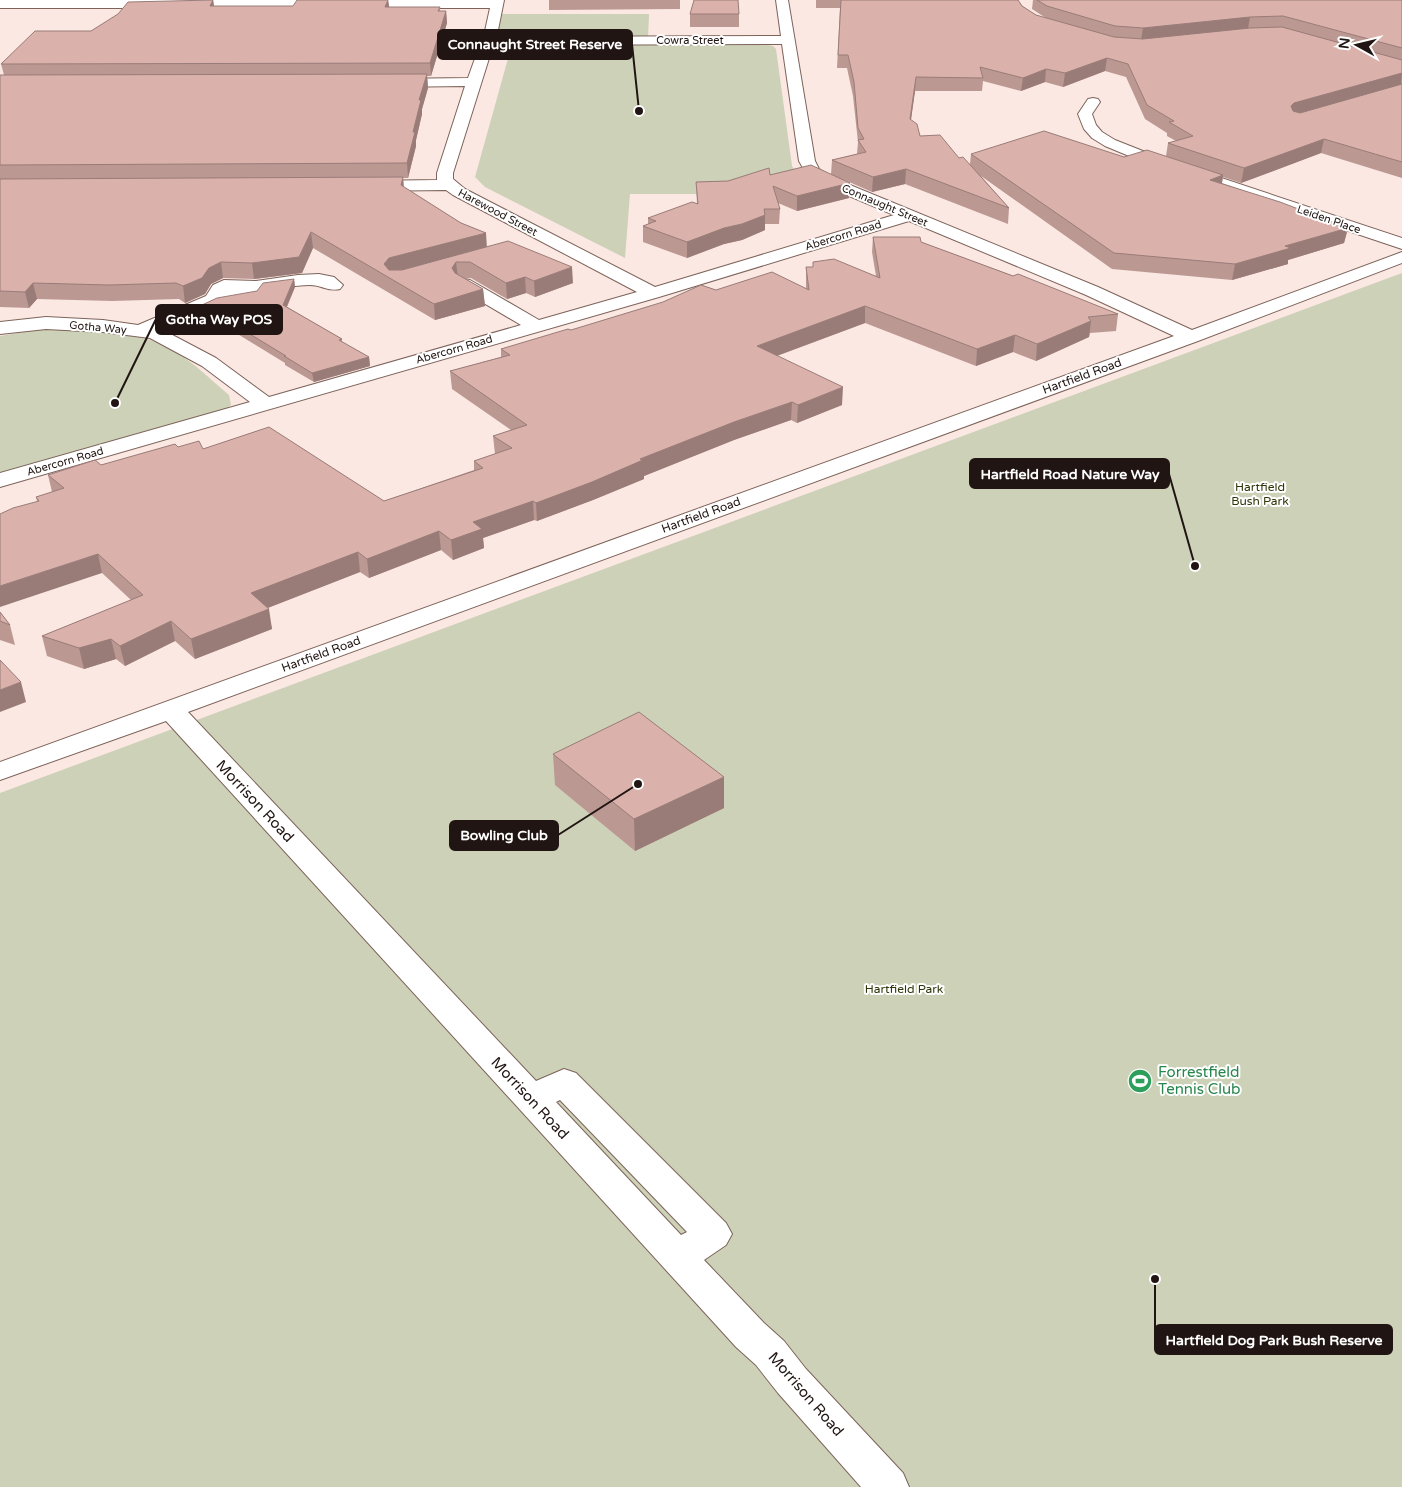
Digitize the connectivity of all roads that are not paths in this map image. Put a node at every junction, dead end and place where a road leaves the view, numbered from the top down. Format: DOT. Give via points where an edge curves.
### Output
graph roads {
  1 [pos="782,0"];
  2 [pos="497,2"];
  3 [pos="0,4"];
  4 [pos="787,40"];
  5 [pos="502,41"];
  6 [pos="374,82"];
  7 [pos="473,82"];
  8 [pos="1093,102"];
  9 [pos="449,185"];
  10 [pos="349,186"];
  11 [pos="908,216"];
  12 [pos="518,223"];
  13 [pos="496,230"];
  14 [pos="550,239"];
  15 [pos="1402,244"];
  16 [pos="521,247"];
  17 [pos="1402,257"];
  18 [pos="464,284"];
  19 [pos="334,285"];
  20 [pos="653,293"];
  21 [pos="536,326"];
  22 [pos="0,328"];
  23 [pos="140,331"];
  24 [pos="1198,334"];
  25 [pos="264,403"];
  26 [pos="0,480"];
  27 [pos="171,710"];
  28 [pos="0,772"];
  29 [pos="888,1487"];
  1 -- 4 [label="street, Connaught Street"];
  2 -- 3 [label="street"];
  2 -- 5 [label="street" via="491,31"];
  4 -- 5 [label="street, Cowra Street"];
  4 -- 11 [label="street, Connaught Street" via="806,161 813,172"];
  5 -- 7 [label="street, Harewood Street" via="485,50"];
  6 -- 7 [label="street"];
  7 -- 9 [label="street, Harewood Street" via="445,173 445,181"];
  8 -- 15 [label="street, Leiden Place" via="1085,114 1089,126 1110,143"];
  9 -- 10 [label="street"];
  9 -- 12 [label="street, Harewood Street"];
  11 -- 20 [label="street, Abercorn Road"];
  11 -- 24 [label="street, Connaught Street"];
  12 -- 13 [label="street"];
  12 -- 14 [label="street, Harewood Street"];
  14 -- 16 [label="street"];
  14 -- 20 [label="street, Harewood Street"];
  17 -- 24 [label="street, Hartfield Road"];
  18 -- 21 [label="street"];
  19 -- 23 [label="street" via="317,280 254,286 224,285 213,300"];
  20 -- 21 [label="street, Abercorn Road"];
  21 -- 25 [label="street, Abercorn Road"];
  22 -- 23 [label="street, Gotha Way" via="46,323"];
  23 -- 25 [label="street, Gotha Way" via="156,333 190,350"];
  24 -- 27 [label="street, Hartfield Road"];
  25 -- 26 [label="street, Abercorn Road"];
  27 -- 28 [label="street, Hartfield Road"];
  27 -- 29 [label="street, Morrison Road" via="532,1099 564,1082 713,1234 678,1257 770,1353"];
}
